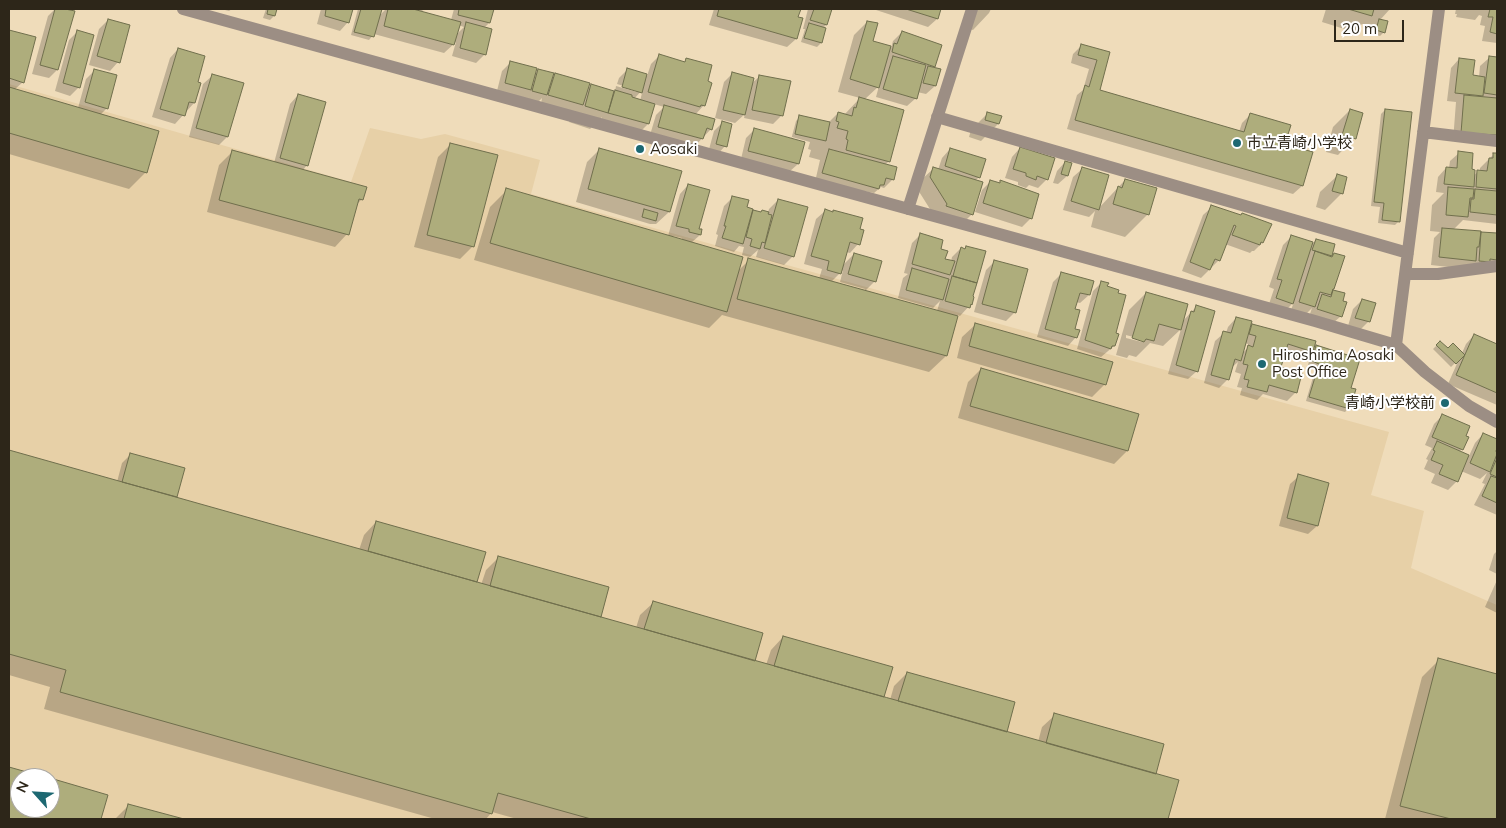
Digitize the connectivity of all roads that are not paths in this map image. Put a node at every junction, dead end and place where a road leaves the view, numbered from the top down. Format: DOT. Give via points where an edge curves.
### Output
graph roads {
  1 [pos="183,9"];
  2 [pos="972,9"];
  3 [pos="1439,9"];
  4 [pos="937,117"];
  5 [pos="1423,132"];
  6 [pos="1497,140"];
  7 [pos="908,209"];
  8 [pos="1408,253"];
  9 [pos="1497,266"];
  10 [pos="1405,274"];
  11 [pos="1396,345"];
  12 [pos="1497,422"];
  1 -- 7 [label="street"];
  2 -- 4 [label="street"];
  3 -- 5 [label="street"];
  4 -- 7 [label="street"];
  4 -- 8 [label="street"];
  5 -- 6 [label="street"];
  5 -- 8 [label="street"];
  7 -- 11 [label="street"];
  8 -- 10 [label="street"];
  9 -- 10 [label="street" via="1438,274"];
  10 -- 11 [label="street"];
  11 -- 12 [label="street" via="1469,406"];
}
